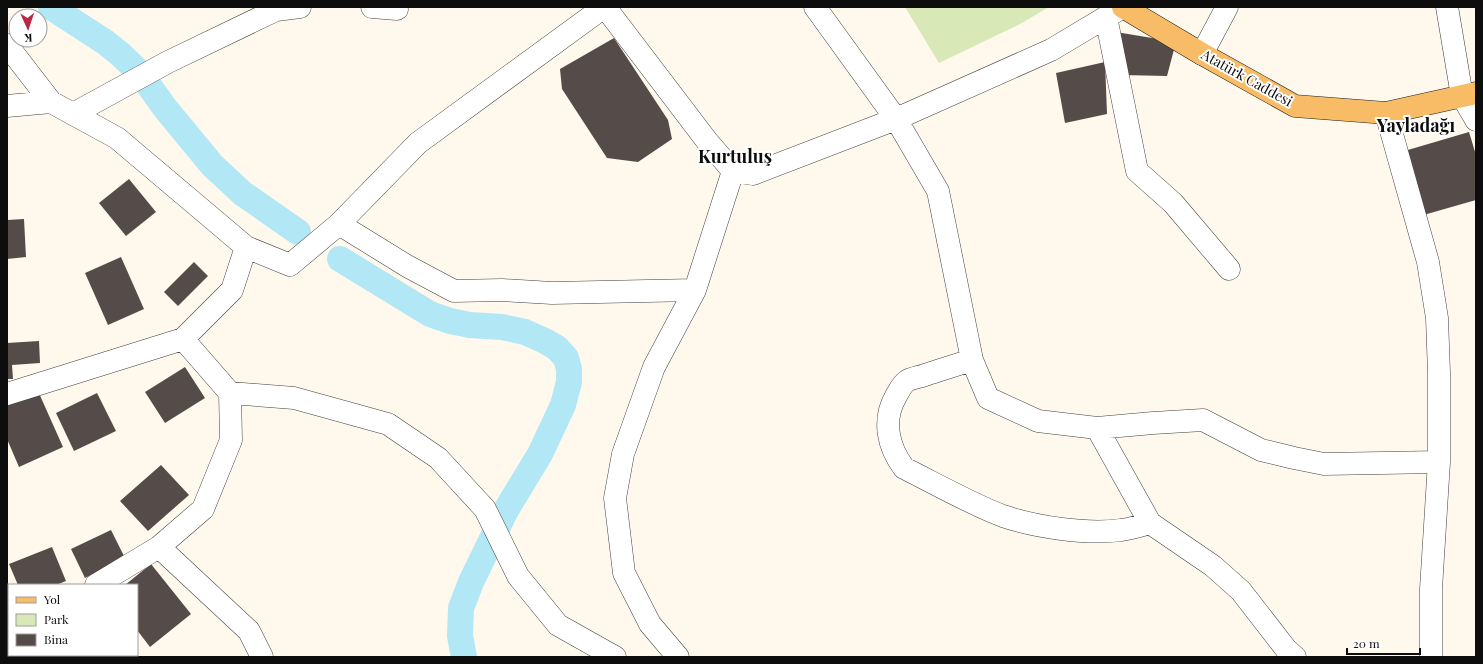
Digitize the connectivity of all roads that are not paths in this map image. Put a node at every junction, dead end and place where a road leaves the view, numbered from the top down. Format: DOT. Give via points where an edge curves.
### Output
graph roads {
  1 [pos="300,7"];
  2 [pos="372,7"];
  3 [pos="605,7"];
  4 [pos="815,7"];
  5 [pos="1227,7"];
  6 [pos="1447,7"];
  7 [pos="396,9"];
  8 [pos="1117,10"];
  9 [pos="7,45"];
  10 [pos="1202,54"];
  11 [pos="1469,94"];
  12 [pos="51,102"];
  13 [pos="7,106"];
  14 [pos="1386,113"];
  15 [pos="72,114"];
  16 [pos="896,119"];
  17 [pos="1476,120"];
  18 [pos="734,171"];
  19 [pos="339,224"];
  20 [pos="246,247"];
  21 [pos="1230,269"];
  22 [pos="695,290"];
  23 [pos="183,339"];
  24 [pos="972,360"];
  25 [pos="230,393"];
  26 [pos="7,394"];
  27 [pos="1097,428"];
  28 [pos="1439,462"];
  29 [pos="1150,523"];
  30 [pos="159,547"];
  31 [pos="98,584"];
  32 [pos="262,657"];
  33 [pos="615,657"];
  34 [pos="678,657"];
  35 [pos="1296,657"];
  36 [pos="1432,657"];
  1 -- 15 [label="street" via="276,10 168,62"];
  2 -- 7 [label="street"];
  3 -- 18 [label="street" via="707,141"];
  3 -- 19 [label="street" via="418,143"];
  4 -- 16 [label="street"];
  5 -- 10 [label="street"];
  6 -- 11 [label="street"];
  8 -- 10 [label="main road, Atatürk Caddesi"];
  8 -- 16 [label="street" via="1051,50"];
  8 -- 21 [label="street" via="1137,171 1173,203"];
  9 -- 12 [label="street"];
  10 -- 14 [label="main road, Atatürk Caddesi" via="1295,106"];
  11 -- 14 [label="main road, Atatürk Caddesi"];
  11 -- 17 [label="street"];
  12 -- 13 [label="street"];
  12 -- 15 [label="street"];
  14 -- 28 [label="street" via="1428,262 1437,318 1440,373"];
  15 -- 20 [label="street" via="117,138"];
  16 -- 18 [label="street" via="753,174"];
  16 -- 24 [label="street" via="938,191"];
  18 -- 22 [label="street"];
  19 -- 20 [label="street" via="290,265"];
  19 -- 22 [label="street" via="407,266 454,291 502,290 552,294"];
  20 -- 23 [label="street" via="232,290"];
  22 -- 34 [label="street" via="654,367 623,454 615,498 624,573 650,624"];
  23 -- 25 [label="street"];
  23 -- 26 [label="street"];
  24 -- 27 [label="street" via="988,398 1038,421"];
  24 -- 29 [label="street" via="907,381 900,390 890,410 888,435 891,447 904,468 988,510 1023,522 1098,532"];
  25 -- 30 [label="street" via="231,440 203,509"];
  25 -- 33 [label="street" via="294,398 388,424 438,458 486,509 518,576 558,626"];
  27 -- 28 [label="street" via="1203,420 1260,450 1324,464"];
  27 -- 29 [label="street"];
  28 -- 36 [label="street" via="1431,589"];
  29 -- 35 [label="street" via="1213,566 1241,591"];
  30 -- 31 [label="street"];
  30 -- 32 [label="street" via="249,631"];
}
